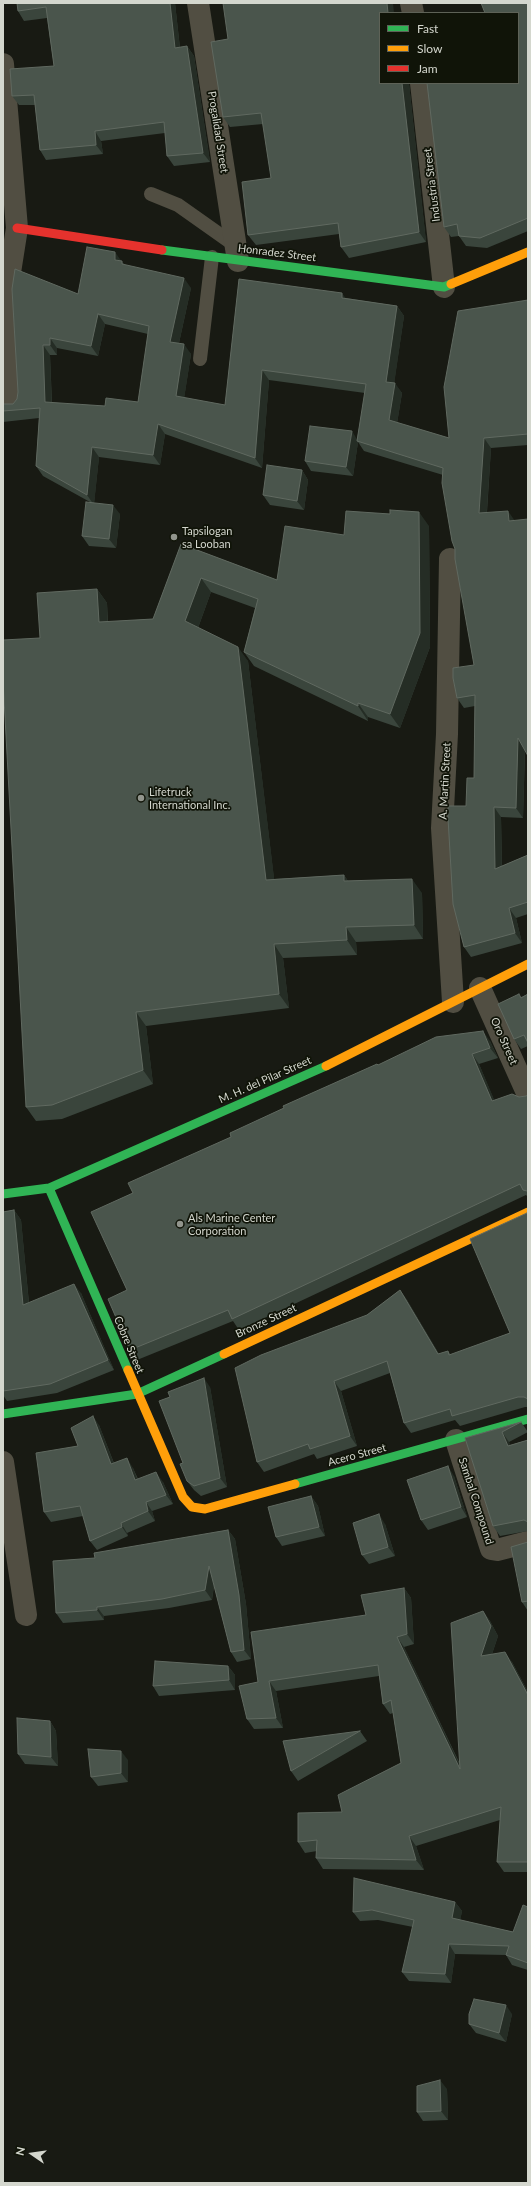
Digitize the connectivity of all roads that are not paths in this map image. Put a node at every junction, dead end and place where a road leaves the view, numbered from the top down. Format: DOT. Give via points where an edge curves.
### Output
graph roads {
  1 [pos="198,3"];
  2 [pos="3,64"];
  3 [pos="421,84"];
  4 [pos="151,194"];
  5 [pos="17,228"];
  6 [pos="528,252"];
  7 [pos="237,253"];
  8 [pos="212,257"];
  9 [pos="444,287"];
  10 [pos="200,359"];
  11 [pos="13,403"];
  12 [pos="450,559"];
  13 [pos="528,964"];
  14 [pos="480,988"];
  15 [pos="453,1002"];
  16 [pos="528,1095"];
  17 [pos="49,1188"];
  18 [pos="3,1194"];
  19 [pos="528,1212"];
  20 [pos="137,1394"];
  21 [pos="3,1414"];
  22 [pos="528,1418"];
  23 [pos="456,1440"];
  24 [pos="3,1462"];
  25 [pos="192,1507"];
  26 [pos="528,1542"];
  27 [pos="26,1615"];
  1 -- 7 [label="street, Progalidad Street"];
  2 -- 5 [label="street"];
  3 -- 9 [label="street, Industria Street"];
  4 -- 7 [label="lane" via="178,205"];
  5 -- 8 [label="street, Honradez Street"];
  5 -- 11 [label="street" via="6,298"];
  6 -- 9 [label="street"];
  7 -- 8 [label="street, Honradez Street"];
  7 -- 9 [label="street, Honradez Street"];
  8 -- 10 [label="lane"];
  12 -- 15 [label="street, A. Martin Street" via="447,734 442,828"];
  13 -- 14 [label="street, M. H. del Pilar Street"];
  14 -- 15 [label="street, M. H. del Pilar Street"];
  14 -- 16 [label="street, Oro Street"];
  15 -- 17 [label="street, M. H. del Pilar Street" via="335,1062"];
  17 -- 18 [label="street, M. H. del Pilar Street"];
  17 -- 20 [label="street, Cobre Street"];
  19 -- 20 [label="street, Bronze Street"];
  20 -- 21 [label="street, Bronze Street"];
  20 -- 25 [label="street, Cobre Street" via="183,1497"];
  22 -- 23 [label="street, Acero Street"];
  23 -- 25 [label="street, Acero Street" via="205,1509"];
  23 -- 26 [label="street, Sambal Compound" via="491,1549 497,1550"];
  24 -- 27 [label="street"];
}
